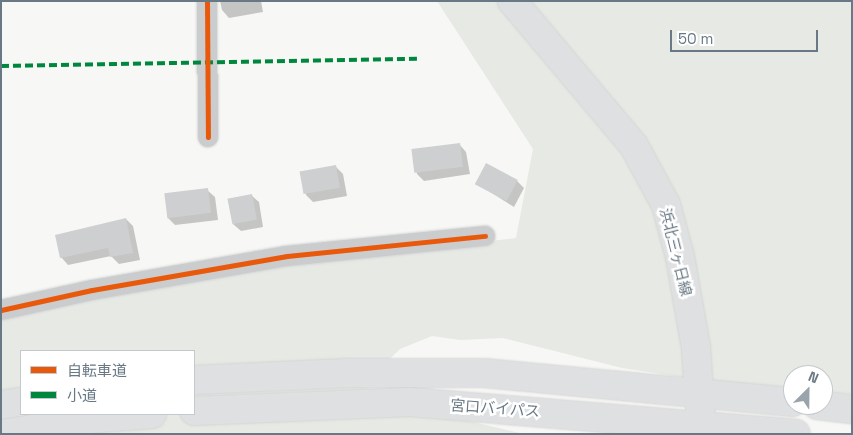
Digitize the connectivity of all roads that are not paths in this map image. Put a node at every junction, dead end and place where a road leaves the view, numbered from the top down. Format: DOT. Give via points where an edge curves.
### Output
graph roads {
  1 [pos="207,1"];
  2 [pos="512,1"];
  3 [pos="208,137"];
  4 [pos="485,236"];
  5 [pos="1,310"];
  6 [pos="195,380"];
  7 [pos="697,393"];
  8 [pos="783,401"];
  9 [pos="20,402"];
  10 [pos="1,405"];
  11 [pos="833,407"];
  12 [pos="852,409"];
  13 [pos="195,411"];
  14 [pos="139,415"];
  15 [pos="702,429"];
  16 [pos="1,434"];
  17 [pos="796,434"];
  1 -- 3 [label="street"];
  2 -- 7 [label="main road, 浜北三ヶ日線" via="634,146 666,205 680,257 696,348"];
  4 -- 5 [label="street" via="287,256 92,290"];
  6 -- 7 [label="main road" via="348,373 484,373"];
  7 -- 8 [label="main road"];
  7 -- 15 [label="main road, 浜北三ヶ日線"];
  9 -- 10 [label="main road"];
  11 -- 12 [label="main road"];
  13 -- 15 [label="main road, 宮口バイパス" via="410,402"];
  14 -- 16 [label="main road"];
  15 -- 17 [label="main road, 宮口バイパス"];
}
